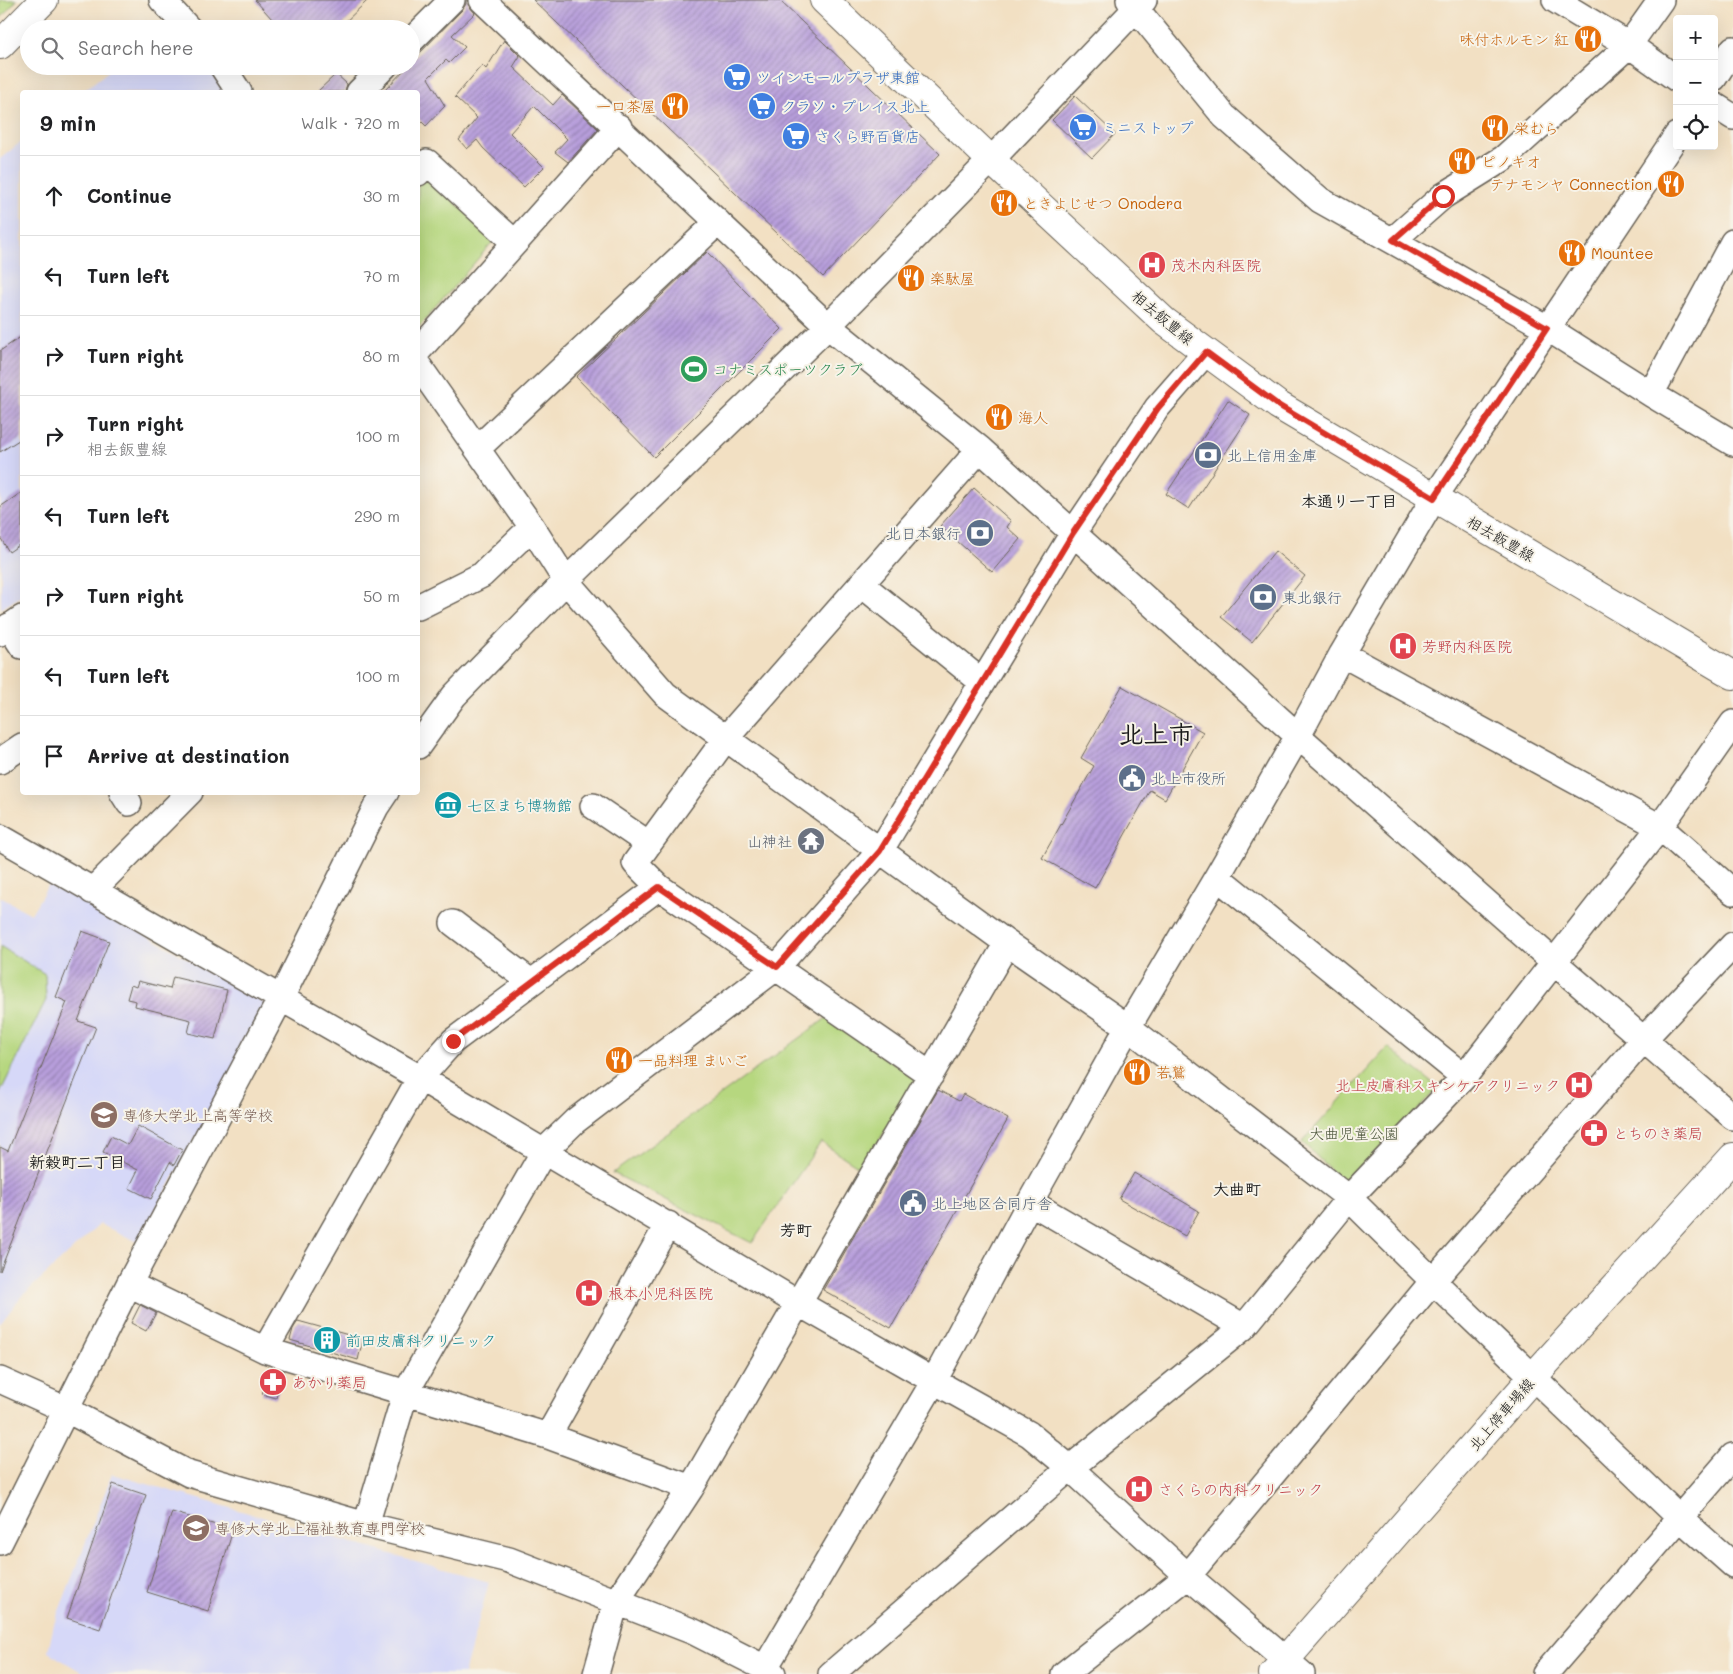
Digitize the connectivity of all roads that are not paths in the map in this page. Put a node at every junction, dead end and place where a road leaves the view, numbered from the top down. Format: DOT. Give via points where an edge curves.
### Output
graph roads {
  1 [pos="44,0"];
  2 [pos="162,0"];
  3 [pos="452,0"];
  4 [pos="482,0"];
  5 [pos="824,0"];
  6 [pos="1555,0"];
  7 [pos="1660,0"];
  8 [pos="1136,3"];
  9 [pos="24,20"];
  10 [pos="181,20"];
  11 [pos="20,25"];
  12 [pos="420,32"];
  13 [pos="0,45"];
  14 [pos="1629,45"];
  15 [pos="1733,49"];
  16 [pos="1718,72"];
  17 [pos="228,75"];
  18 [pos="376,75"];
  19 [pos="1673,76"];
  20 [pos="239,90"];
  21 [pos="361,90"];
  22 [pos="1718,108"];
  23 [pos="1733,117"];
  24 [pos="619,127"];
  25 [pos="1673,141"];
  26 [pos="991,160"];
  27 [pos="420,170"];
  28 [pos="718,222"];
  29 [pos="1393,240"];
  30 [pos="1733,242"];
  31 [pos="515,243"];
  32 [pos="828,326"];
  33 [pos="1547,328"];
  34 [pos="420,349"];
  35 [pos="1206,352"];
  36 [pos="420,368"];
  37 [pos="1651,394"];
  38 [pos="1733,442"];
  39 [pos="477,449"];
  40 [pos="980,449"];
  41 [pos="1434,498"];
  42 [pos="532,527"];
  43 [pos="1073,533"];
  44 [pos="566,581"];
  45 [pos="861,584"];
  46 [pos="420,606"];
  47 [pos="1342,654"];
  48 [pos="1733,675"];
  49 [pos="982,682"];
  50 [pos="1733,723"];
  51 [pos="1298,736"];
  52 [pos="726,738"];
  53 [pos="420,743"];
  54 [pos="20,747"];
  55 [pos="0,761"];
  56 [pos="187,795"];
  57 [pos="384,795"];
  58 [pos="593,806"];
  59 [pos="1660,827"];
  60 [pos="0,837"];
  61 [pos="649,844"];
  62 [pos="880,851"];
  63 [pos="1218,877"];
  64 [pos="659,887"];
  65 [pos="92,890"];
  66 [pos="1733,892"];
  67 [pos="453,923"];
  68 [pos="1007,943"];
  69 [pos="1733,946"];
  70 [pos="1554,962"];
  71 [pos="777,967"];
  72 [pos="531,982"];
  73 [pos="281,998"];
  74 [pos="1128,1028"];
  75 [pos="1644,1039"];
  76 [pos="931,1075"];
  77 [pos="1464,1077"];
  78 [pos="420,1078"];
  79 [pos="1733,1117"];
  80 [pos="544,1151"];
  81 [pos="1733,1158"];
  82 [pos="1348,1198"];
  83 [pos="1030,1202"];
  84 [pos="668,1224"];
  85 [pos="1433,1281"];
  86 [pos="129,1284"];
  87 [pos="798,1303"];
  88 [pos="1244,1327"];
  89 [pos="265,1350"];
  90 [pos="1533,1377"];
  91 [pos="0,1380"];
  92 [pos="934,1381"];
  93 [pos="406,1394"];
  94 [pos="67,1410"];
  95 [pos="548,1436"];
  96 [pos="1733,1456"];
  97 [pos="1070,1468"];
  98 [pos="691,1488"];
  99 [pos="1680,1518"];
  100 [pos="366,1525"];
  101 [pos="0,1542"];
  102 [pos="1733,1565"];
  103 [pos="1188,1576"];
  104 [pos="616,1602"];
  105 [pos="1287,1669"];
  106 [pos="768,1672"];
  107 [pos="596,1674"];
  108 [pos="831,1674"];
  109 [pos="1064,1674"];
  110 [pos="1545,1674"];
  1 -- 9 [label="main road"];
  2 -- 10 [label="street"];
  3 -- 12 [label="street"];
  4 -- 24 [label="street"];
  5 -- 26 [label="main road, 相去飯豊線"];
  6 -- 14 [label="street"];
  7 -- 14 [label="street"];
  8 -- 26 [label="street"];
  8 -- 29 [label="street" via="1224,116 1320,200"];
  11 -- 13 [label="main road"];
  14 -- 19 [label="street"];
  14 -- 29 [label="street" via="1504,158 1443,196"];
  15 -- 16 [label="street"];
  17 -- 20 [label="street"];
  18 -- 21 [label="street"];
  22 -- 23 [label="street"];
  24 -- 28 [label="street"];
  24 -- 31 [label="street"];
  25 -- 33 [label="street"];
  26 -- 32 [label="street"];
  26 -- 35 [label="main road, 相去飯豊線" via="1164,321"];
  27 -- 31 [label="street" via="427,162"];
  28 -- 32 [label="street"];
  28 -- 39 [label="street"];
  29 -- 33 [label="street"];
  30 -- 37 [label="street"];
  31 -- 34 [label="street"];
  32 -- 40 [label="street"];
  32 -- 44 [label="street"];
  33 -- 37 [label="street"];
  33 -- 41 [label="street"];
  35 -- 41 [label="main road, 相去飯豊線" via="1278,405"];
  35 -- 43 [label="street" via="1158,408"];
  36 -- 39 [label="street"];
  37 -- 38 [label="street"];
  39 -- 42 [label="street"];
  40 -- 43 [label="street"];
  40 -- 45 [label="street"];
  41 -- 47 [label="street"];
  41 -- 48 [label="main road, 相去飯豊線"];
  42 -- 44 [label="street"];
  42 -- 46 [label="street" via="482,574"];
  43 -- 49 [label="street"];
  43 -- 51 [label="street"];
  44 -- 52 [label="street" via="665,694"];
  44 -- 53 [label="street" via="454,696"];
  45 -- 49 [label="street"];
  45 -- 52 [label="street"];
  47 -- 51 [label="street"];
  47 -- 59 [label="street"];
  49 -- 62 [label="street"];
  50 -- 59 [label="street"];
  51 -- 63 [label="street"];
  51 -- 70 [label="street"];
  52 -- 61 [label="street"];
  52 -- 62 [label="street"];
  54 -- 55 [label="street"];
  56 -- 65 [label="street"];
  57 -- 73 [label="street"];
  58 -- 61 [label="street"];
  59 -- 66 [label="street"];
  59 -- 70 [label="street"];
  60 -- 65 [label="street"];
  61 -- 64 [label="street" via="635,863"];
  62 -- 68 [label="street"];
  62 -- 71 [label="street"];
  63 -- 74 [label="street"];
  63 -- 77 [label="street"];
  64 -- 71 [label="street"];
  64 -- 72 [label="street"];
  65 -- 73 [label="street"];
  67 -- 72 [label="street"];
  68 -- 74 [label="street"];
  68 -- 76 [label="street"];
  69 -- 75 [label="street"];
  70 -- 75 [label="street"];
  70 -- 77 [label="street"];
  71 -- 76 [label="street"];
  71 -- 80 [label="street" via="575,1121"];
  72 -- 78 [label="street" via="453,1041"];
  73 -- 78 [label="street"];
  73 -- 86 [label="street"];
  74 -- 82 [label="street"];
  74 -- 83 [label="street"];
  75 -- 79 [label="street"];
  75 -- 85 [label="street"];
  76 -- 87 [label="street"];
  77 -- 82 [label="street"];
  78 -- 80 [label="street"];
  78 -- 89 [label="street"];
  80 -- 84 [label="street"];
  80 -- 93 [label="street"];
  81 -- 90 [label="main road, 北上停車場線"];
  82 -- 85 [label="street"];
  82 -- 88 [label="street"];
  83 -- 88 [label="street"];
  83 -- 92 [label="street"];
  84 -- 87 [label="street"];
  84 -- 95 [label="street"];
  85 -- 90 [label="street"];
  85 -- 103 [label="street"];
  86 -- 89 [label="street"];
  86 -- 94 [label="street"];
  87 -- 92 [label="street"];
  87 -- 98 [label="street"];
  88 -- 97 [label="street"];
  89 -- 93 [label="street"];
  90 -- 99 [label="street"];
  90 -- 105 [label="main road, 北上停車場線"];
  91 -- 94 [label="street"];
  92 -- 97 [label="street" via="1029,1434"];
  92 -- 106 [label="street"];
  93 -- 95 [label="street"];
  93 -- 100 [label="street"];
  94 -- 100 [label="street" via="189,1474"];
  94 -- 101 [label="street"];
  95 -- 98 [label="street"];
  96 -- 99 [label="street"];
  97 -- 103 [label="street"];
  97 -- 108 [label="street"];
  98 -- 104 [label="street"];
  99 -- 102 [label="street"];
  99 -- 110 [label="street"];
  100 -- 104 [label="street" via="509,1560"];
  103 -- 105 [label="street"];
  103 -- 109 [label="street"];
  104 -- 106 [label="street" via="694,1632"];
  104 -- 107 [label="street"];
}
